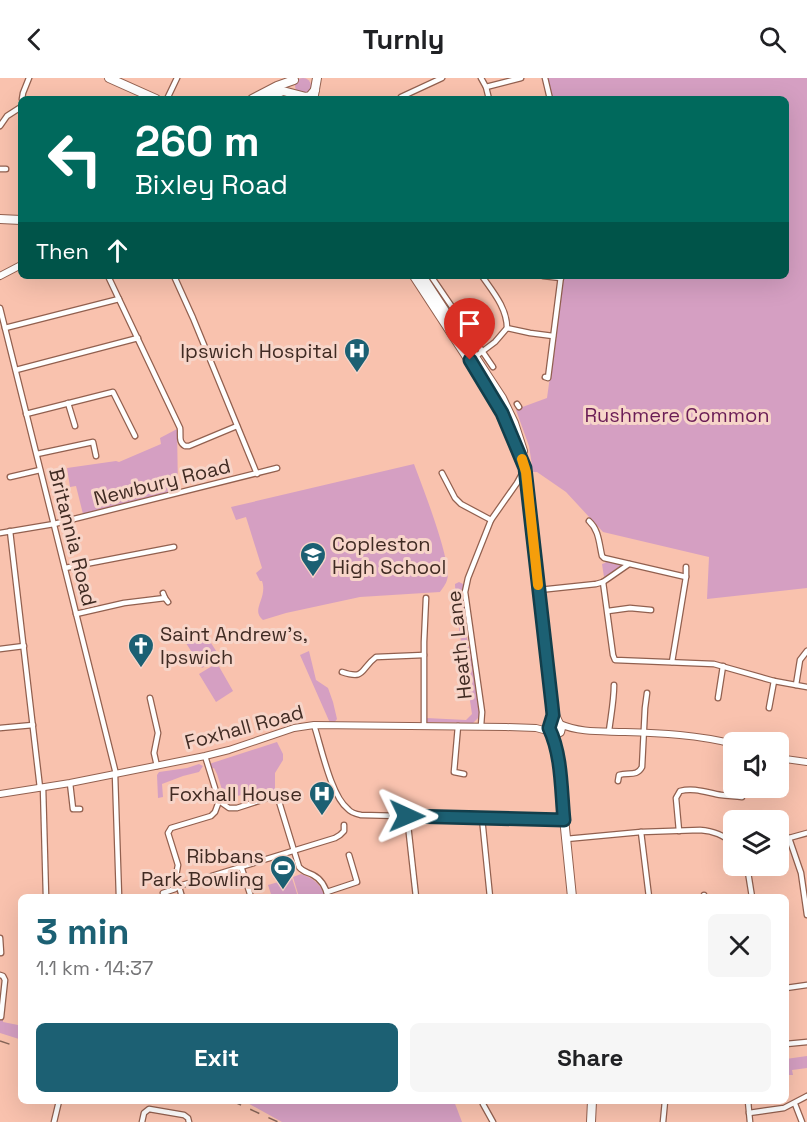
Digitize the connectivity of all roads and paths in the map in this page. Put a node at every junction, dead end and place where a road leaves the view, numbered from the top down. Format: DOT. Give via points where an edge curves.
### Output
graph roads {
  1 [pos="29,78"];
  2 [pos="109,78"];
  3 [pos="177,78"];
  4 [pos="442,78"];
  5 [pos="481,78"];
  6 [pos="521,78"];
  7 [pos="545,78"];
  8 [pos="295,79"];
  9 [pos="486,87"];
  10 [pos="22,96"];
  11 [pos="140,96"];
  12 [pos="168,96"];
  13 [pos="258,96"];
  14 [pos="270,96"];
  15 [pos="299,96"];
  16 [pos="301,96"];
  17 [pos="403,96"];
  18 [pos="488,96"];
  19 [pos="549,96"];
  20 [pos="18,109"];
  21 [pos="0,126"];
  22 [pos="0,219"];
  23 [pos="18,220"];
  24 [pos="18,267"];
  25 [pos="0,276"];
  26 [pos="109,279"];
  27 [pos="175,279"];
  28 [pos="416,279"];
  29 [pos="424,279"];
  30 [pos="433,279"];
  31 [pos="484,279"];
  32 [pos="561,279"];
  33 [pos="119,299"];
  34 [pos="0,308"];
  35 [pos="5,327"];
  36 [pos="507,328"];
  37 [pos="553,336"];
  38 [pos="138,338"];
  39 [pos="483,351"];
  40 [pos="472,359"];
  41 [pos="494,367"];
  42 [pos="16,370"];
  43 [pos="545,377"];
  44 [pos="69,403"];
  45 [pos="26,414"];
  46 [pos="75,426"];
  47 [pos="237,426"];
  48 [pos="135,436"];
  49 [pos="36,454"];
  50 [pos="96,456"];
  51 [pos="525,466"];
  52 [pos="278,468"];
  53 [pos="40,470"];
  54 [pos="442,473"];
  55 [pos="257,474"];
  56 [pos="10,477"];
  57 [pos="517,483"];
  58 [pos="527,484"];
  59 [pos="491,520"];
  60 [pos="589,521"];
  61 [pos="54,524"];
  62 [pos="10,531"];
  63 [pos="0,533"];
  64 [pos="174,547"];
  65 [pos="629,564"];
  66 [pos="686,567"];
  67 [pos="65,568"];
  68 [pos="686,577"];
  69 [pos="603,582"];
  70 [pos="539,590"];
  71 [pos="165,598"];
  72 [pos="426,598"];
  73 [pos="651,610"];
  74 [pos="608,611"];
  75 [pos="76,614"];
  76 [pos="24,646"];
  77 [pos="0,649"];
  78 [pos="807,651"];
  79 [pos="424,655"];
  80 [pos="672,662"];
  81 [pos="723,666"];
  82 [pos="342,672"];
  83 [pos="774,681"];
  84 [pos="614,685"];
  85 [pos="796,685"];
  86 [pos="807,687"];
  87 [pos="647,693"];
  88 [pos="720,695"];
  89 [pos="150,698"];
  90 [pos="769,708"];
  91 [pos="33,725"];
  92 [pos="314,725"];
  93 [pos="424,725"];
  94 [pos="458,726"];
  95 [pos="481,726"];
  96 [pos="0,728"];
  97 [pos="555,728"];
  98 [pos="609,731"];
  99 [pos="644,733"];
  100 [pos="723,741"];
  101 [pos="205,756"];
  102 [pos="789,760"];
  103 [pos="807,762"];
  104 [pos="157,766"];
  105 [pos="115,774"];
  106 [pos="464,774"];
  107 [pos="618,781"];
  108 [pos="70,783"];
  109 [pos="222,786"];
  110 [pos="42,788"];
  111 [pos="215,788"];
  112 [pos="0,794"];
  113 [pos="723,795"];
  114 [pos="219,801"];
  115 [pos="80,809"];
  116 [pos="407,816"];
  117 [pos="483,818"];
  118 [pos="564,820"];
  119 [pos="344,825"];
  120 [pos="641,831"];
  121 [pos="679,831"];
  122 [pos="807,833"];
  123 [pos="723,836"];
  124 [pos="789,838"];
  125 [pos="566,839"];
  126 [pos="294,850"];
  127 [pos="349,855"];
  128 [pos="241,866"];
  129 [pos="749,876"];
  130 [pos="179,886"];
  131 [pos="163,892"];
  132 [pos="46,894"];
  133 [pos="119,894"];
  134 [pos="182,894"];
  135 [pos="250,894"];
  136 [pos="327,894"];
  137 [pos="329,894"];
  138 [pos="416,894"];
  139 [pos="490,894"];
  140 [pos="572,894"];
  141 [pos="649,894"];
  142 [pos="752,894"];
  143 [pos="807,915"];
  144 [pos="0,938"];
  145 [pos="1,953"];
  146 [pos="0,975"];
  147 [pos="807,985"];
  148 [pos="789,987"];
  149 [pos="1,1017"];
  150 [pos="807,1042"];
  151 [pos="789,1044"];
  152 [pos="807,1096"];
  153 [pos="58,1104"];
  154 [pos="483,1104"];
  155 [pos="592,1104"];
  156 [pos="665,1104"];
  157 [pos="748,1104"];
  158 [pos="795,1104"];
  159 [pos="749,1113"];
  160 [pos="54,1122"];
  161 [pos="142,1122"];
  162 [pos="189,1122"];
  163 [pos="493,1122"];
  164 [pos="591,1122"];
  165 [pos="663,1122"];
  166 [pos="750,1122"];
  167 [pos="802,1122"];
  1 -- 10 [label="street"];
  2 -- 11 [label="main road"];
  3 -- 12 [label="street"];
  4 -- 17 [label="street"];
  5 -- 9 [label="street"];
  6 -- 9 [label="street"];
  7 -- 19 [label="street"];
  8 -- 13 [label="main road"];
  8 -- 16 [label="main road" via="294,91"];
  9 -- 18 [label="street"];
  14 -- 15 [label="main road" via="283,91"];
  20 -- 21 [label="street"];
  22 -- 23 [label="main road"];
  24 -- 25 [label="street"];
  26 -- 33 [label="street"];
  27 -- 47 [label="street"];
  28 -- 40 [label="main road"];
  29 -- 40 [label="main road"];
  30 -- 39 [label="street"];
  31 -- 36 [label="street" via="502,305"];
  32 -- 37 [label="street"];
  33 -- 35 [label="street"];
  33 -- 38 [label="street"];
  34 -- 35 [label="street, Britannia Road"];
  35 -- 42 [label="street, Britannia Road"];
  36 -- 37 [label="street"];
  36 -- 39 [label="street"];
  37 -- 43 [label="street" via="549,378"];
  38 -- 42 [label="street"];
  38 -- 47 [label="street" via="180,429 182,444 189,446"];
  39 -- 40 [label="street"];
  39 -- 41 [label="street"];
  40 -- 51 [label="main road"];
  40 -- 51 [label="main road" via="514,423"];
  42 -- 45 [label="street, Britannia Road"];
  44 -- 45 [label="street"];
  44 -- 46 [label="street"];
  44 -- 48 [label="street" via="113,392"];
  45 -- 49 [label="street, Britannia Road"];
  47 -- 55 [label="street"];
  49 -- 50 [label="street" via="93,442"];
  49 -- 53 [label="street, Britannia Road"];
  51 -- 57 [label="street, Heath Lane"];
  51 -- 58 [label="main road"];
  52 -- 55 [label="street, Newbury Road"];
  53 -- 56 [label="street"];
  53 -- 61 [label="street, Britannia Road"];
  54 -- 59 [label="street" via="461,504"];
  55 -- 61 [label="street, Newbury Road"];
  57 -- 58 [label="street"];
  57 -- 59 [label="street, Heath Lane"];
  58 -- 70 [label="main road"];
  59 -- 95 [label="street, Heath Lane" via="465,592"];
  60 -- 65 [label="street" via="597,532 602,556"];
  61 -- 62 [label="street, Newbury Road"];
  61 -- 67 [label="street, Britannia Road"];
  62 -- 63 [label="street, Newbury Road"];
  62 -- 76 [label="street"];
  64 -- 67 [label="street"];
  65 -- 68 [label="street"];
  65 -- 69 [label="street"];
  66 -- 68 [label="street"];
  67 -- 75 [label="street, Britannia Road"];
  68 -- 80 [label="street"];
  69 -- 70 [label="street"];
  69 -- 74 [label="street"];
  70 -- 97 [label="main road"];
  71 -- 75 [label="street"];
  72 -- 79 [label="street"];
  73 -- 74 [label="street"];
  74 -- 80 [label="street" via="615,660"];
  75 -- 105 [label="street, Britannia Road"];
  76 -- 77 [label="street"];
  76 -- 91 [label="street"];
  78 -- 85 [label="street" via="800,660"];
  79 -- 82 [label="street" via="376,657 360,674"];
  79 -- 93 [label="street"];
  80 -- 81 [label="street"];
  81 -- 83 [label="street"];
  81 -- 88 [label="street"];
  83 -- 85 [label="street"];
  83 -- 90 [label="street"];
  84 -- 98 [label="street"];
  85 -- 86 [label="street"];
  87 -- 99 [label="street"];
  89 -- 104 [label="street" via="158,733 154,753"];
  91 -- 96 [label="street"];
  91 -- 110 [label="street"];
  92 -- 93 [label="street, Foxhall Road"];
  92 -- 101 [label="street, Foxhall Road"];
  92 -- 116 [label="street" via="332,782 346,808 361,815"];
  93 -- 94 [label="street, Foxhall Road"];
  94 -- 95 [label="street, Foxhall Road"];
  94 -- 106 [label="street" via="454,772"];
  95 -- 97 [label="street, Foxhall Road"];
  97 -- 98 [label="street, Foxhall Road"];
  97 -- 118 [label="main road"];
  98 -- 99 [label="street, Foxhall Road"];
  99 -- 100 [label="street, Foxhall Road"];
  99 -- 107 [label="street" via="640,771 619,775"];
  101 -- 104 [label="street, Foxhall Road"];
  101 -- 111 [label="street"];
  102 -- 103 [label="street"];
  104 -- 105 [label="street, Foxhall Road"];
  105 -- 108 [label="street, Foxhall Road"];
  105 -- 133 [label="street, Britannia Road"];
  108 -- 110 [label="street, Foxhall Road"];
  108 -- 115 [label="street" via="73,809"];
  109 -- 111 [label="street"];
  110 -- 112 [label="street, Foxhall Road"];
  110 -- 132 [label="street"];
  111 -- 114 [label="street"];
  113 -- 121 [label="street" via="680,791 676,798"];
  114 -- 126 [label="street" via="237,808 277,795"];
  114 -- 130 [label="street" via="211,816 169,830"];
  116 -- 117 [label="street"];
  116 -- 138 [label="street"];
  117 -- 118 [label="street"];
  117 -- 139 [label="street"];
  118 -- 125 [label="main road"];
  119 -- 126 [label="street" via="347,832 340,836"];
  120 -- 121 [label="street"];
  120 -- 125 [label="street"];
  120 -- 141 [label="street"];
  121 -- 123 [label="street" via="708,831"];
  122 -- 124 [label="street"];
  124 -- 143 [label="street" via="801,873"];
  125 -- 140 [label="main road"];
  126 -- 128 [label="street"];
  126 -- 136 [label="street" via="301,870 318,879"];
  127 -- 137 [label="street" via="357,882"];
  128 -- 130 [label="street"];
  128 -- 135 [label="street"];
  129 -- 142 [label="street"];
  130 -- 131 [label="street"];
  130 -- 134 [label="street"];
  144 -- 145 [label="street"];
  146 -- 149 [label="street" via="5,980"];
  147 -- 148 [label="street"];
  150 -- 151 [label="street"];
  152 -- 158 [label="street"];
  153 -- 160 [label="street"];
  154 -- 163 [label="street"];
  155 -- 164 [label="main road"];
  156 -- 165 [label="street"];
  157 -- 159 [label="street"];
  158 -- 159 [label="street"];
  158 -- 167 [label="street"];
  159 -- 166 [label="street"];
  161 -- 162 [label="street" via="149,1109 184,1115"];
}
